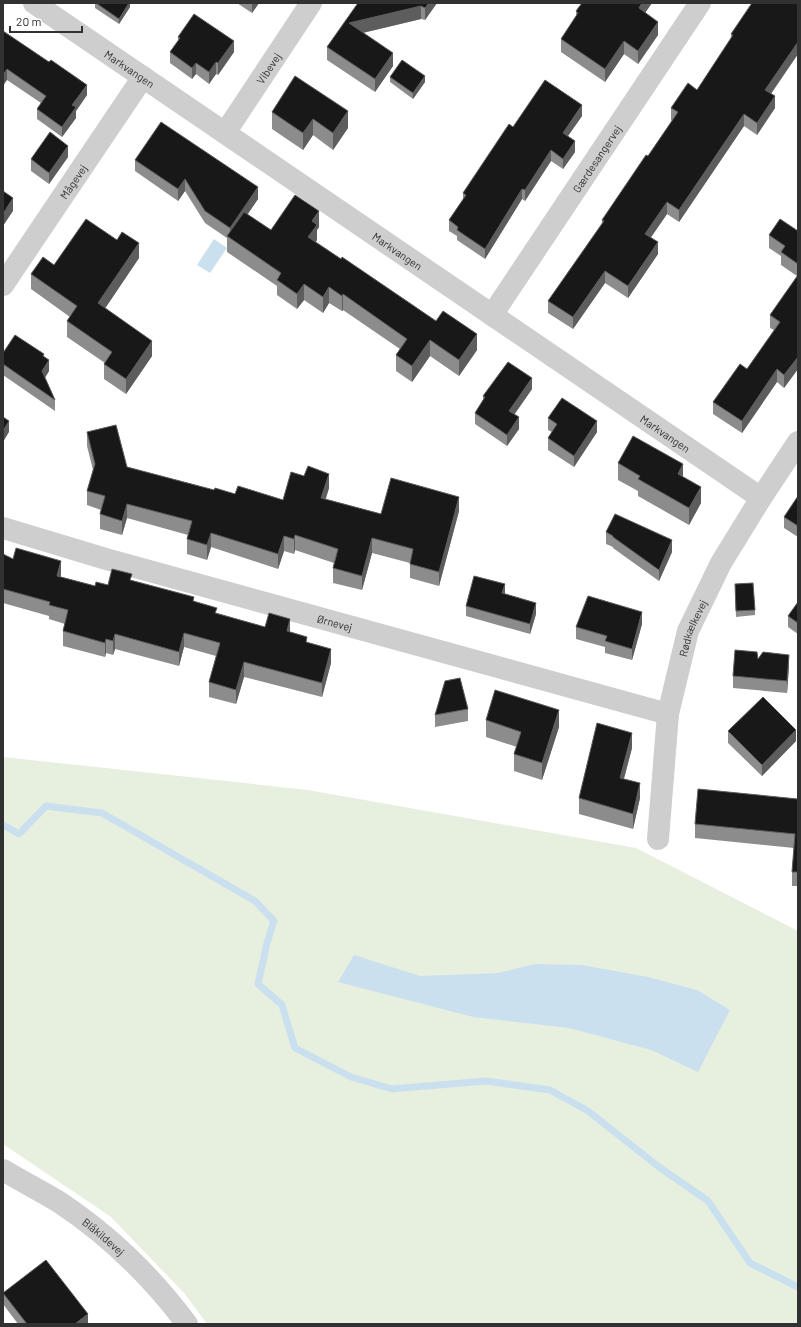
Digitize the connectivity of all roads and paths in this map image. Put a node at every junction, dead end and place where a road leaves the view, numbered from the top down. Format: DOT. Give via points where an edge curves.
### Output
graph roads {
  1 [pos="34,3"];
  2 [pos="311,3"];
  3 [pos="700,3"];
  4 [pos="143,77"];
  5 [pos="225,133"];
  6 [pos="3,285"];
  7 [pos="492,315"];
  8 [pos="798,442"];
  9 [pos="761,498"];
  10 [pos="3,528"];
  11 [pos="668,714"];
  12 [pos="658,839"];
  13 [pos="3,1170"];
  14 [pos="187,1324"];
  1 -- 4 [label="street, Markvangen"];
  2 -- 5 [label="street, Vibevej"];
  3 -- 7 [label="street, Gærdesangervej"];
  4 -- 5 [label="street, Markvangen"];
  4 -- 6 [label="street, Mågevej"];
  5 -- 7 [label="street, Markvangen"];
  7 -- 9 [label="street, Markvangen"];
  8 -- 9 [label="street, Rødkælkevej"];
  9 -- 11 [label="street, Rødkælkevej" via="721,563 688,631"];
  10 -- 11 [label="street, Ørnevej" via="106,559"];
  11 -- 12 [label="street, Rødkælkevej"];
  13 -- 14 [label="street, Blåkildevej" via="59,1202 124,1252 167,1297"];
}
